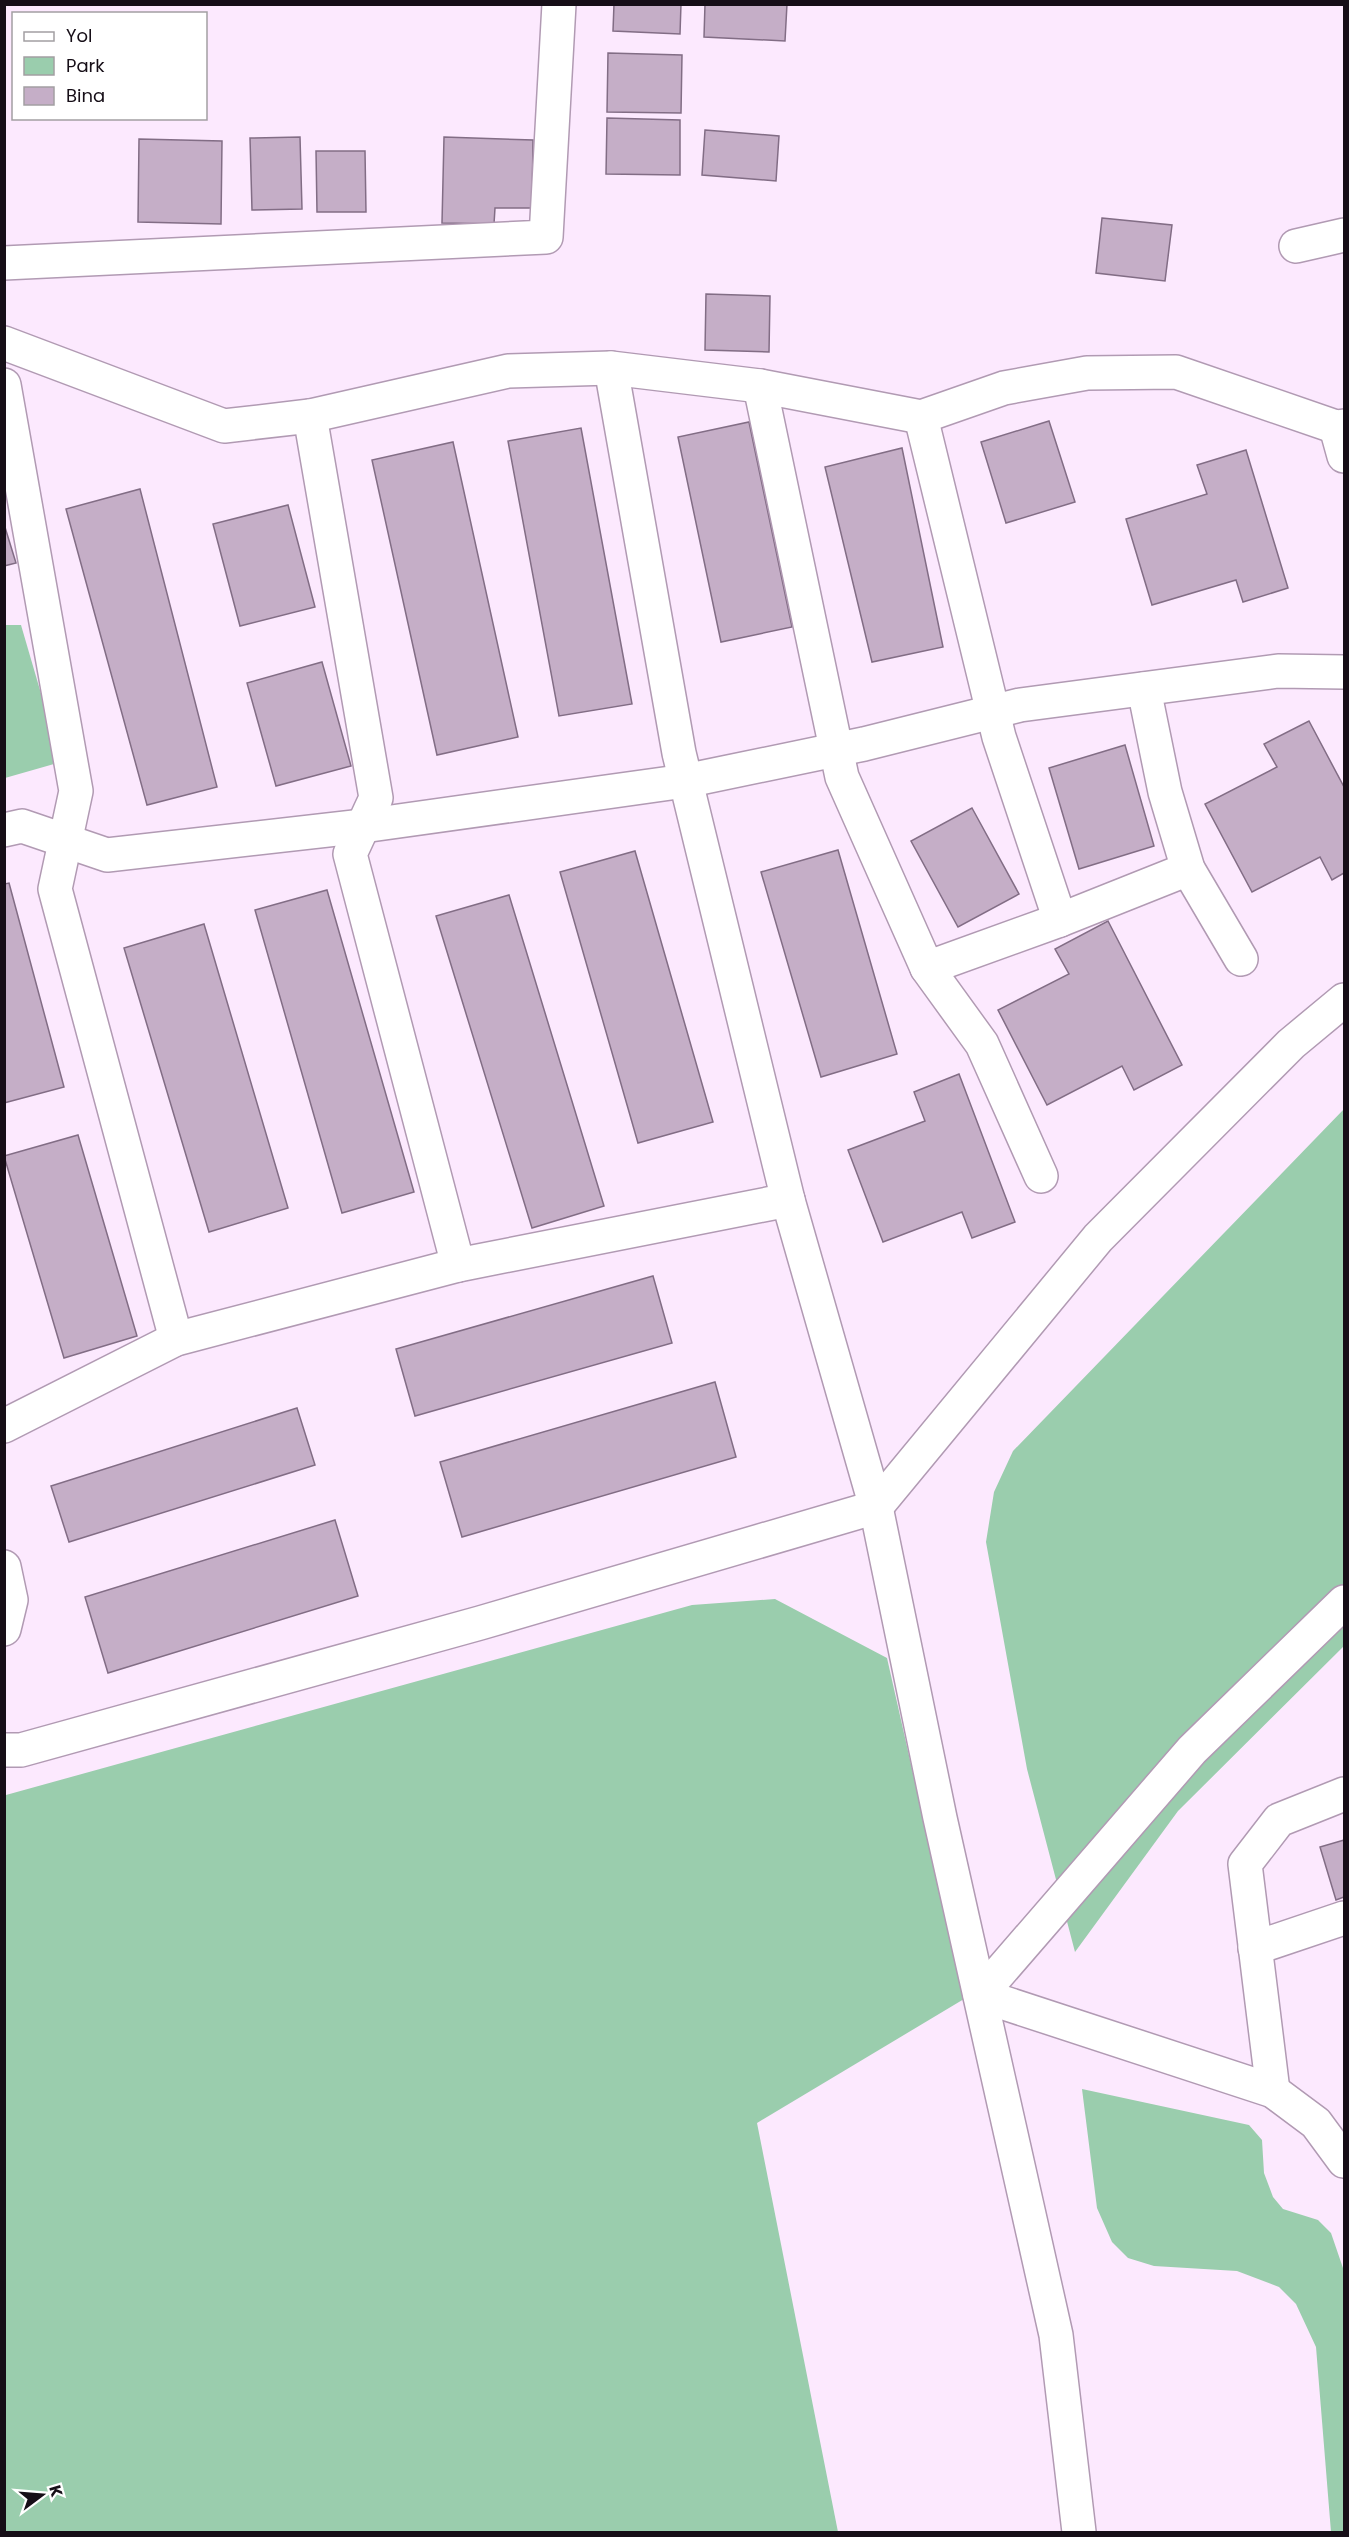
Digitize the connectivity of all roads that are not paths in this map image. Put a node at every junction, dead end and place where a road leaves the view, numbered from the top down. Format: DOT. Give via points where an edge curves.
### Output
graph roads {
  1 [pos="559,4"];
  2 [pos="1344,234"];
  3 [pos="1296,246"];
  4 [pos="4,263"];
  5 [pos="4,343"];
  6 [pos="611,368"];
  7 [pos="4,385"];
  8 [pos="760,386"];
  9 [pos="310,416"];
  10 [pos="921,417"];
  11 [pos="1342,436"];
  12 [pos="1344,672"];
  13 [pos="1144,689"];
  14 [pos="993,711"];
  15 [pos="835,749"];
  16 [pos="685,781"];
  17 [pos="363,826"];
  18 [pos="4,830"];
  19 [pos="65,840"];
  20 [pos="1188,869"];
  21 [pos="1060,920"];
  22 [pos="1241,959"];
  23 [pos="927,969"];
  24 [pos="1344,1000"];
  25 [pos="1041,1176"];
  26 [pos="788,1200"];
  27 [pos="458,1264"];
  28 [pos="176,1339"];
  29 [pos="4,1426"];
  30 [pos="876,1507"];
  31 [pos="4,1567"];
  32 [pos="1344,1602"];
  33 [pos="4,1629"];
  34 [pos="4,1750"];
  35 [pos="1344,1794"];
  36 [pos="1344,1918"];
  37 [pos="1255,1948"];
  38 [pos="980,1995"];
  39 [pos="1273,2091"];
  40 [pos="1344,2161"];
  41 [pos="1079,2532"];
  1 -- 4 [label="street" via="546,237"];
  2 -- 3 [label="street"];
  5 -- 9 [label="street" via="224,426"];
  6 -- 8 [label="street"];
  6 -- 9 [label="street" via="508,371"];
  6 -- 16 [label="street"];
  7 -- 19 [label="street" via="76,791"];
  8 -- 10 [label="street"];
  8 -- 15 [label="street"];
  9 -- 17 [label="street" via="376,798"];
  10 -- 11 [label="street" via="1004,388 1077,375 1176,372"];
  10 -- 14 [label="street"];
  12 -- 13 [label="street" via="1278,671"];
  13 -- 14 [label="street"];
  13 -- 20 [label="street" via="1165,792"];
  14 -- 15 [label="street"];
  14 -- 21 [label="street"];
  15 -- 16 [label="street"];
  15 -- 23 [label="street" via="842,777"];
  16 -- 17 [label="street"];
  16 -- 26 [label="street"];
  17 -- 19 [label="street" via="107,855"];
  17 -- 27 [label="street" via="350,854"];
  18 -- 19 [label="street" via="22,826"];
  19 -- 28 [label="street" via="55,889"];
  20 -- 21 [label="street"];
  20 -- 22 [label="street"];
  21 -- 23 [label="street"];
  23 -- 25 [label="street" via="982,1044"];
  24 -- 30 [label="street" via="1291,1044 1098,1238"];
  26 -- 27 [label="street"];
  26 -- 30 [label="street"];
  27 -- 28 [label="street"];
  28 -- 29 [label="street"];
  30 -- 34 [label="street" via="480,1623 21,1750"];
  30 -- 38 [label="street" via="939,1818"];
  31 -- 33 [label="street" via="11,1600"];
  32 -- 38 [label="street" via="1192,1750"];
  35 -- 37 [label="street" via="1279,1820 1245,1864"];
  36 -- 37 [label="street"];
  37 -- 39 [label="street"];
  38 -- 39 [label="street"];
  38 -- 41 [label="street" via="1056,2335"];
  39 -- 40 [label="street" via="1316,2123"];
}
